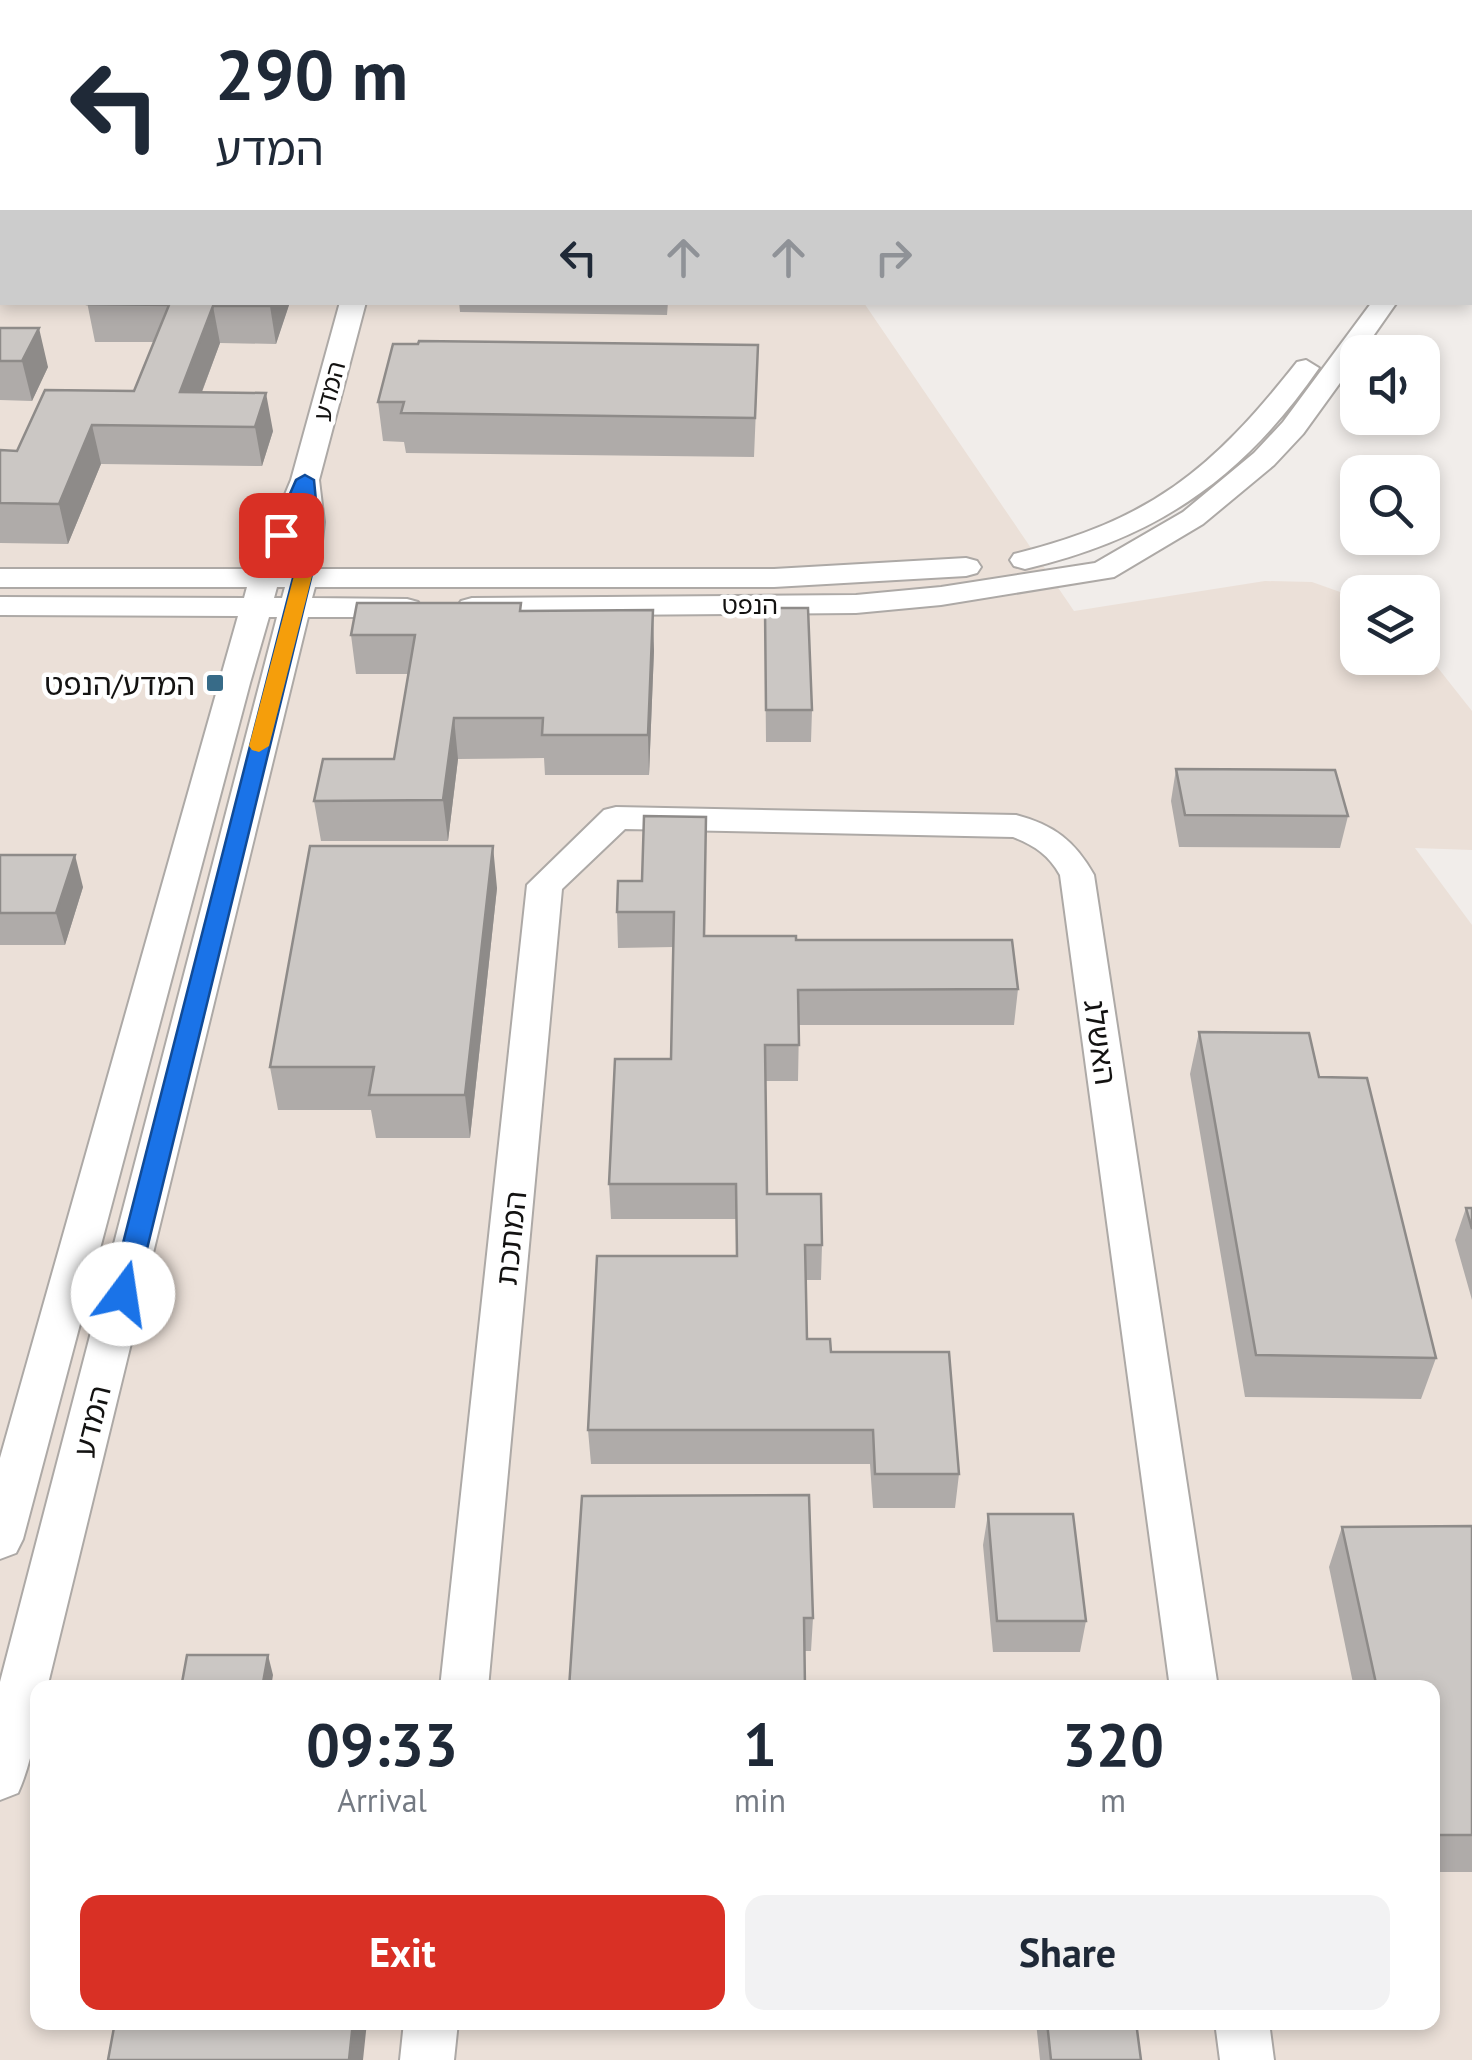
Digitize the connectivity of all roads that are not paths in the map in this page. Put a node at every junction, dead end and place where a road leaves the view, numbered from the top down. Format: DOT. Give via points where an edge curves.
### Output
graph roads {
  1 [pos="351,305"];
  2 [pos="1355,305"];
  3 [pos="1383,305"];
  4 [pos="305,480"];
  5 [pos="309,547"];
  6 [pos="0,578"];
  7 [pos="279,594"];
  8 [pos="383,594"];
  9 [pos="0,606"];
  10 [pos="162,607"];
  11 [pos="280,660"];
  12 [pos="237,673"];
  13 [pos="616,818"];
  14 [pos="0,1540"];
  15 [pos="465,1680"];
  16 [pos="1193,1680"];
  17 [pos="0,1777"];
  18 [pos="429,2030"];
  19 [pos="1243,2030"];
  20 [pos="427,2060"];
  21 [pos="1248,2060"];
  1 -- 4 [label="street, המדע"];
  2 -- 8 [label="street, הנפט" via="1238,451 1135,522 1058,554 851,576"];
  3 -- 8 [label="street, הנפט" via="1264,459 1193,518 1102,571 856,604"];
  4 -- 5 [label="street, המדע"];
  4 -- 7 [label="street, המדע"];
  5 -- 7 [label="street, המדע"];
  5 -- 8 [label="street" via="312,555"];
  6 -- 7 [label="street, הנפט"];
  7 -- 8 [label="street, הנפט"];
  7 -- 10 [label="street, הנפט"];
  7 -- 11 [label="street, המדע"];
  7 -- 12 [label="street, המדע"];
  8 -- 11 [label="street"];
  9 -- 10 [label="street, הנפט"];
  10 -- 12 [label="street" via="211,629"];
  11 -- 17 [label="street, המדע"];
  12 -- 14 [label="street, המדע"];
  13 -- 15 [label="street, המתכת" via="545,886"];
  13 -- 16 [label="street, האשלג" via="1016,826 1064,850 1077,874"];
  18 -- 20 [label="street"];
  19 -- 21 [label="street"];
}
